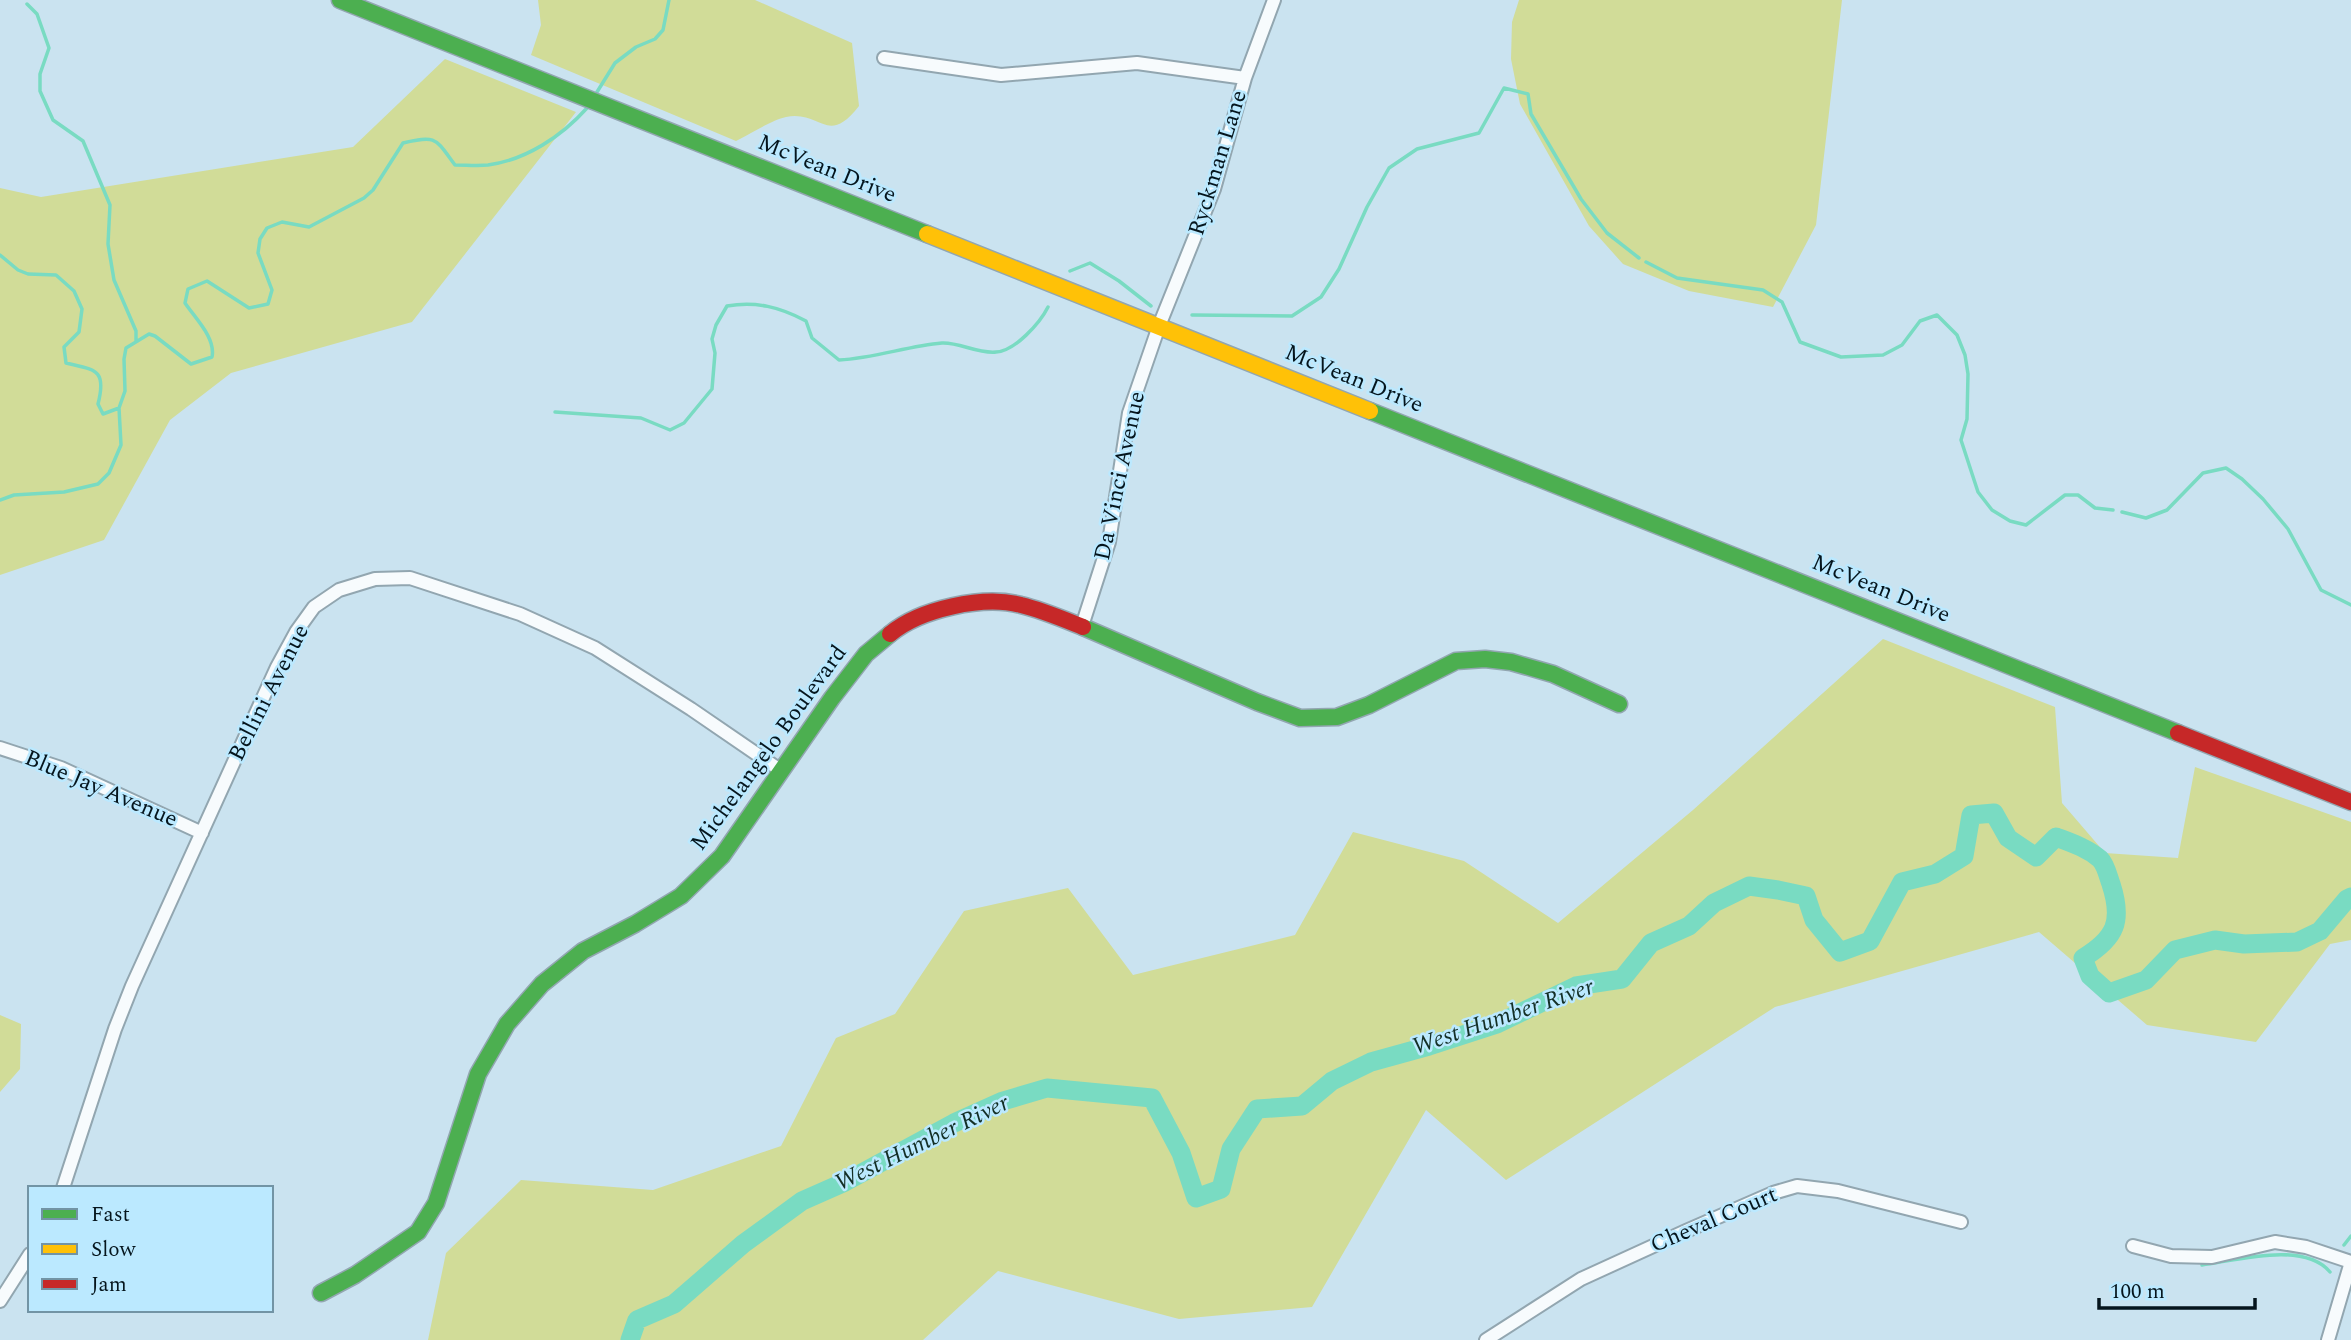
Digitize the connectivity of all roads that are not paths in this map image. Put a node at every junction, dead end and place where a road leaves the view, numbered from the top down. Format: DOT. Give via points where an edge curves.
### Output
graph roads {
  1 [pos="340,0"];
  2 [pos="1274,0"];
  3 [pos="884,58"];
  4 [pos="1245,78"];
  5 [pos="1159,326"];
  6 [pos="1082,626"];
  7 [pos="1619,704"];
  8 [pos="0,748"];
  9 [pos="780,770"];
  10 [pos="2351,802"];
  11 [pos="202,833"];
  12 [pos="64,1186"];
  13 [pos="1961,1222"];
  14 [pos="2133,1246"];
  15 [pos="28,1257"];
  16 [pos="2351,1262"];
  17 [pos="321,1293"];
  18 [pos="0,1301"];
  19 [pos="1504,1328"];
  20 [pos="1486,1340"];
  21 [pos="1511,1340"];
  22 [pos="2328,1340"];
  1 -- 5 [label="main road, McVean Drive"];
  2 -- 4 [label="street, Ryckman Lane"];
  3 -- 4 [label="street" via="1001,75 1137,63"];
  4 -- 5 [label="street, Ryckman Lane" via="1214,189"];
  5 -- 6 [label="street, Da Vinci Avenue" via="1129,413 1109,542"];
  5 -- 10 [label="main road, McVean Drive"];
  6 -- 7 [label="main road, Michelangelo Boulevard" via="1300,718 1336,718 1456,661 1485,659 1553,674"];
  6 -- 9 [label="main road, Michelangelo Boulevard" via="1002,602 964,604 928,613 897,628 866,654"];
  8 -- 11 [label="street, Blue Jay Avenue" via="61,768"];
  9 -- 11 [label="street, Bellini Avenue" via="595,648 450,589 410,578 375,579 339,590 314,607 296,632"];
  9 -- 17 [label="main road, Michelangelo Boulevard" via="722,856 681,896 583,951 542,984 507,1024 478,1074 436,1203 418,1232"];
  11 -- 12 [label="street, Bellini Avenue" via="115,1029"];
  13 -- 19 [label="street, Cheval Court" via="1838,1191 1797,1186 1581,1279"];
  14 -- 16 [label="street" via="2171,1256 2212,1257 2275,1242"];
  15 -- 18 [label="street"];
  16 -- 22 [label="street"];
  19 -- 20 [label="street, Cheval Court"];
  19 -- 21 [label="street"];
}
